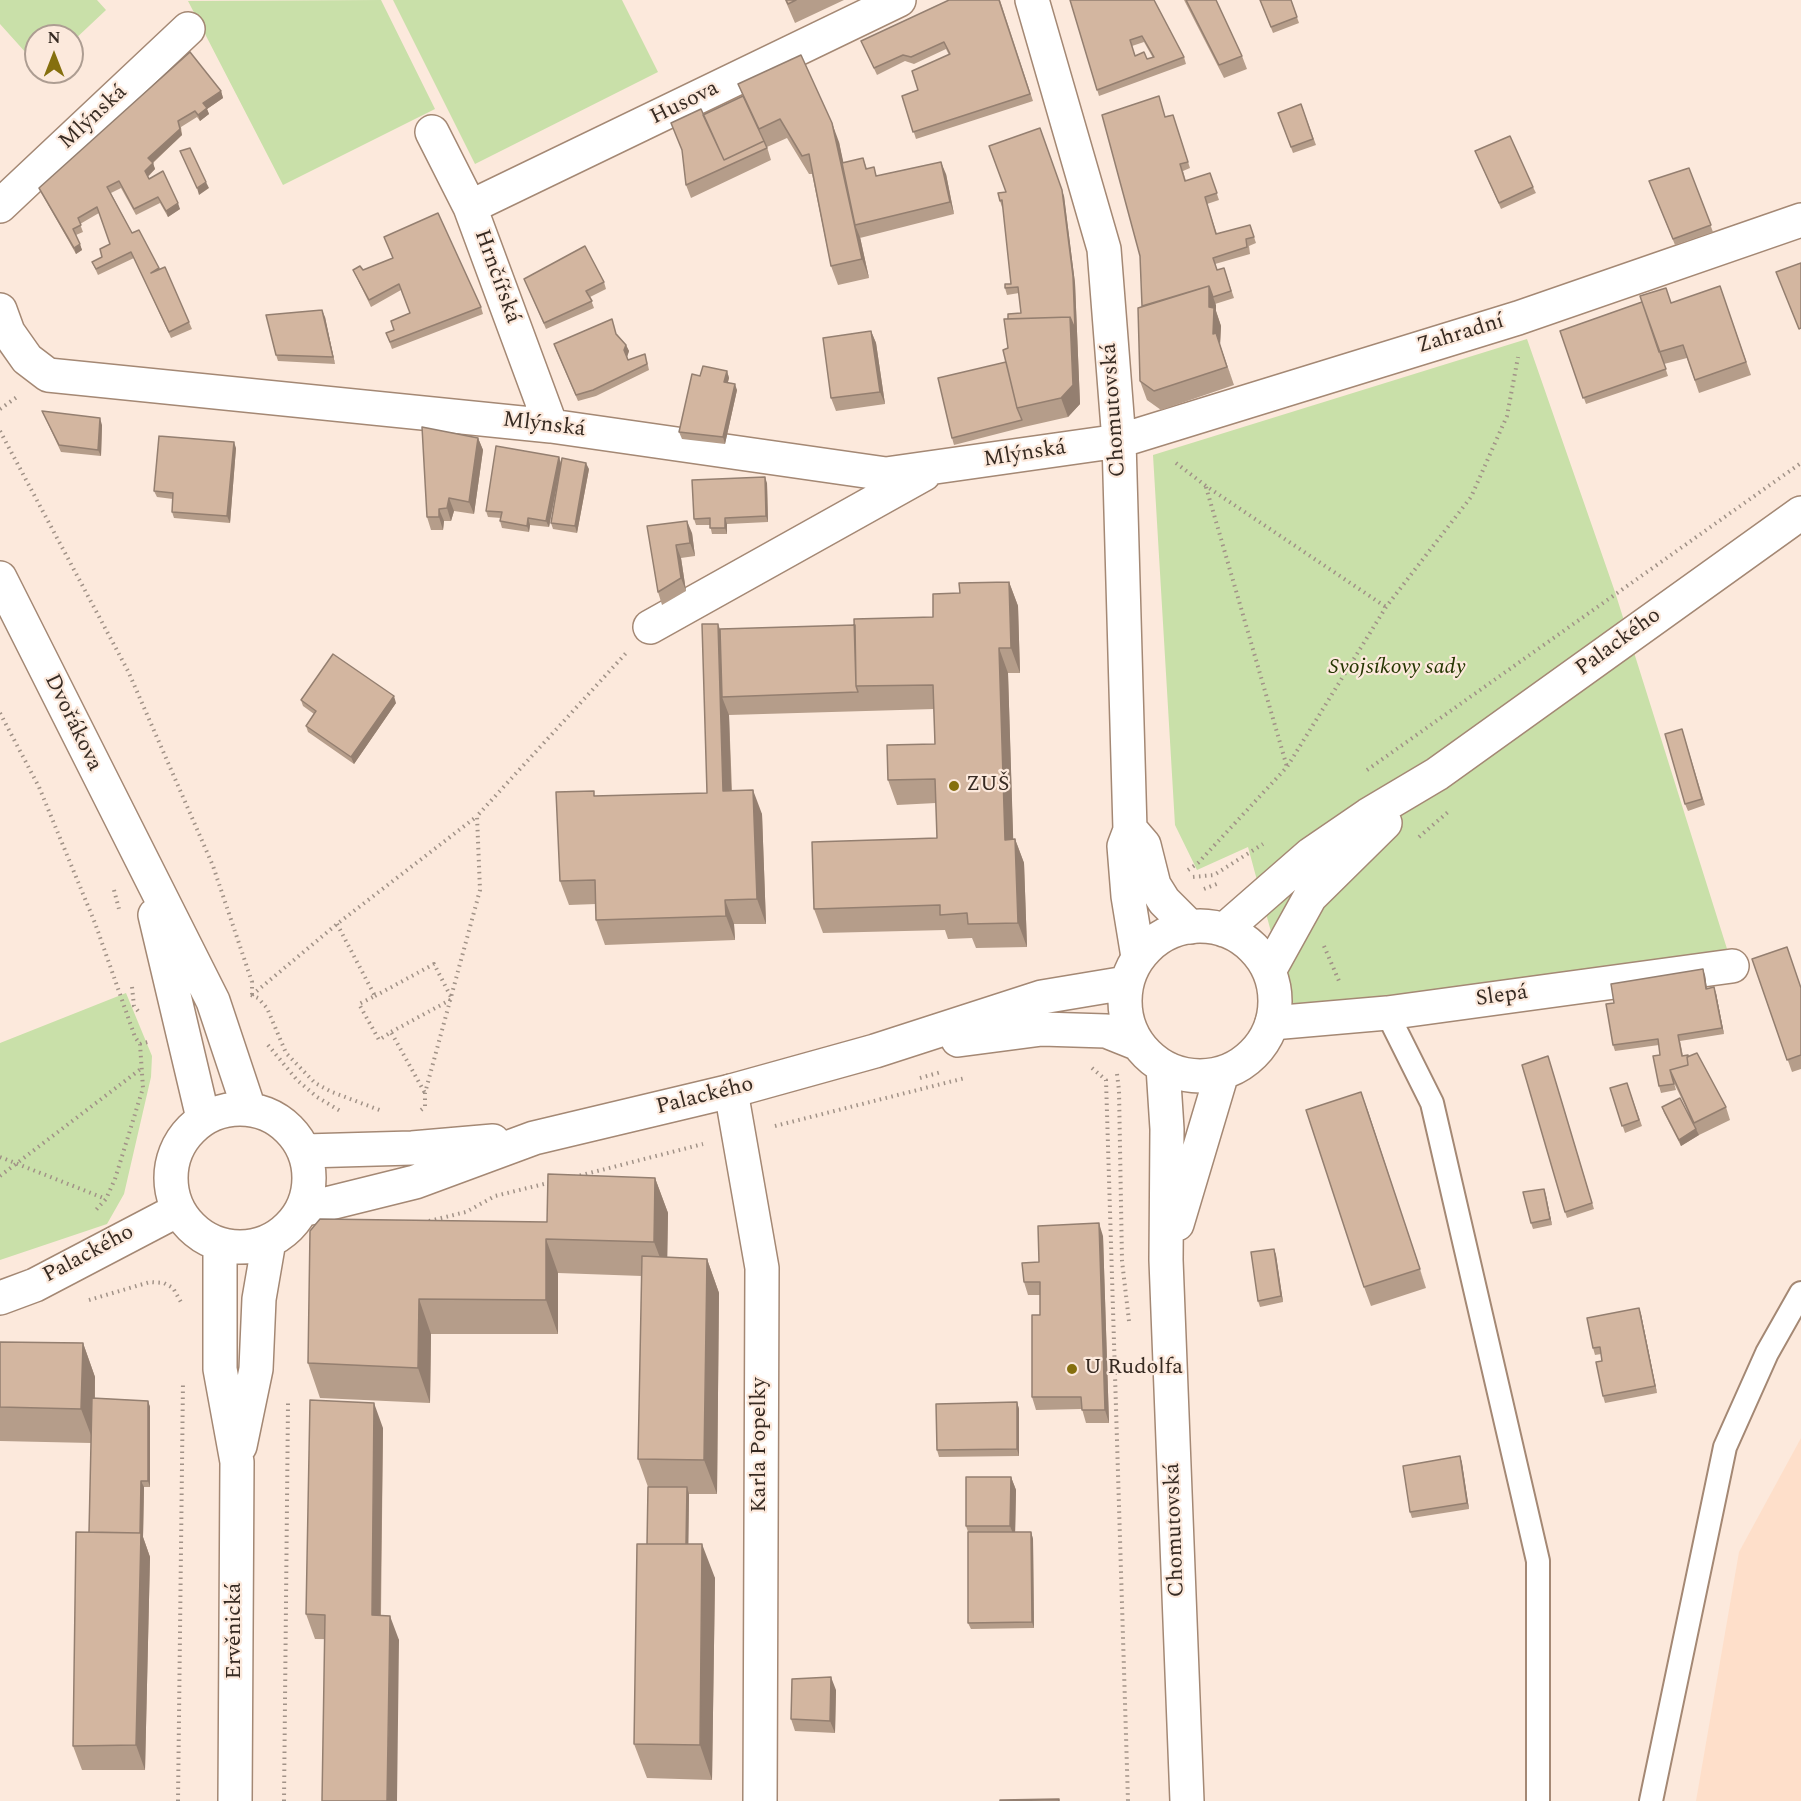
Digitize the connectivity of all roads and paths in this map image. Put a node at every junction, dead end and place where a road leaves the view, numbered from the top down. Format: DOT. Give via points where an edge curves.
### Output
graph roads {
  1 [pos="899,0"];
  2 [pos="1032,0"];
  3 [pos="188,29"];
  4 [pos="432,132"];
  5 [pos="0,206"];
  6 [pos="470,207"];
  7 [pos="1801,220"];
  8 [pos="0,310"];
  9 [pos="1518,318"];
  10 [pos="551,426"];
  11 [pos="0,431"];
  12 [pos="1119,441"];
  13 [pos="1170,458"];
  14 [pos="1801,463"];
  15 [pos="933,469"];
  16 [pos="1206,486"];
  17 [pos="1801,513"];
  18 [pos="0,578"];
  19 [pos="1386,607"];
  20 [pos="650,627"];
  21 [pos="0,713"];
  22 [pos="1287,767"];
  23 [pos="1437,774"];
  24 [pos="1358,777"];
  25 [pos="477,816"];
  26 [pos="1130,830"];
  27 [pos="1271,838"];
  28 [pos="1184,865"];
  29 [pos="145,869"];
  30 [pos="1187,870"];
  31 [pos="112,884"];
  32 [pos="120,914"];
  33 [pos="337,924"];
  34 [pos="1190,927"];
  35 [pos="1224,930"];
  36 [pos="1732,966"];
  37 [pos="1132,970"];
  38 [pos="1269,971"];
  39 [pos="130,977"];
  40 [pos="252,996"];
  41 [pos="375,996"];
  42 [pos="452,999"];
  43 [pos="251,1004"];
  44 [pos="1387,1013"];
  45 [pos="145,1017"];
  46 [pos="1272,1023"];
  47 [pos="391,1032"];
  48 [pos="875,1051"];
  49 [pos="1126,1054"];
  50 [pos="1088,1065"];
  51 [pos="1163,1067"];
  52 [pos="142,1068"];
  53 [pos="1222,1073"];
  54 [pos="972,1077"];
  55 [pos="731,1092"];
  56 [pos="425,1093"];
  57 [pos="249,1109"];
  58 [pos="416,1115"];
  59 [pos="203,1118"];
  60 [pos="740,1135"];
  61 [pos="534,1138"];
  62 [pos="305,1151"];
  63 [pos="0,1157"];
  64 [pos="15,1164"];
  65 [pos="0,1176"];
  66 [pos="106,1199"];
  67 [pos="178,1210"];
  68 [pos="302,1210"];
  69 [pos="92,1213"];
  70 [pos="426,1222"];
  71 [pos="269,1241"];
  72 [pos="220,1245"];
  73 [pos="1166,1260"];
  74 [pos="1801,1293"];
  75 [pos="0,1298"];
  76 [pos="78,1304"];
  77 [pos="184,1310"];
  78 [pos="1130,1328"];
  79 [pos="183,1369"];
  80 [pos="237,1462"];
  81 [pos="178,1801"];
  82 [pos="235,1801"];
  83 [pos="760,1801"];
  84 [pos="1128,1801"];
  85 [pos="1186,1801"];
  86 [pos="1538,1801"];
  87 [pos="1651,1801"];
  1 -- 6 [label="street, Husova"];
  2 -- 12 [label="street, Chomutovská" via="1104,249"];
  3 -- 5 [label="street, Mlýnská"];
  4 -- 6 [label="street, Hrnčířská"];
  6 -- 10 [label="street, Hrnčířská"];
  7 -- 9 [label="street, Zahradní"];
  8 -- 10 [label="street, Mlýnská" via="8,332 27,359 48,375"];
  9 -- 12 [label="street, Zahradní"];
  9 -- 19 [label="path" via="1518,367 1503,426 1470,497"];
  10 -- 15 [label="street, Mlýnská" via="886,474"];
  11 -- 40 [label="path" via="128,671 213,866 252,982"];
  12 -- 15 [label="street, Mlýnská"];
  12 -- 26 [label="street, Chomutovská"];
  13 -- 16 [label="path"];
  14 -- 24 [label="path"];
  15 -- 20 [label="street"];
  16 -- 19 [label="path"];
  16 -- 22 [label="path"];
  17 -- 23 [label="street, Palackého"];
  18 -- 29 [label="street, Dvořákova"];
  19 -- 22 [label="path"];
  20 -- 25 [label="path"];
  21 -- 52 [label="path" via="39,787 90,913 140,1044"];
  22 -- 30 [label="path" via="1198,863"];
  23 -- 35 [label="street, Palackého" via="1311,854"];
  23 -- 38 [label="street, Palackého" via="1310,897"];
  25 -- 33 [label="path"];
  25 -- 42 [label="path" via="480,890"];
  26 -- 34 [label="street" via="1144,845 1149,871 1164,901"];
  26 -- 37 [label="street, Chomutovská" via="1124,846"];
  27 -- 30 [label="path" via="1214,875 1194,877"];
  28 -- 30 [label="path"];
  29 -- 57 [label="street, Dvořákova" via="213,1001"];
  29 -- 59 [label="street, Dvořákova"];
  31 -- 32 [label="path"];
  33 -- 40 [label="path"];
  33 -- 41 [label="path"];
  34 -- 35 [label="street, Chomutovská"];
  34 -- 37 [label="street, Chomutovská" via="1170,932 1152,943"];
  35 -- 38 [label="street, Chomutovská" via="1244,940"];
  36 -- 44 [label="street, Slepá"];
  37 -- 48 [label="street, Palackého"];
  37 -- 49 [label="street, Chomutovská" via="1125,1013"];
  38 -- 46 [label="street, Chomutovská" via="1275,999"];
  39 -- 45 [label="path" via="134,1006"];
  40 -- 43 [label="path"];
  41 -- 42 [label="path" via="434,964"];
  41 -- 47 [label="path" via="359,1004 379,1040"];
  42 -- 47 [label="path"];
  42 -- 56 [label="path"];
  44 -- 46 [label="street, Slepá"];
  44 -- 86 [label="lane" via="1432,1103 1538,1561"];
  46 -- 53 [label="street, Chomutovská" via="1261,1045 1244,1062"];
  47 -- 56 [label="path"];
  48 -- 49 [label="street, Palackého" via="1042,1029 1106,1031"];
  48 -- 55 [label="street, Palackého"];
  49 -- 51 [label="street, Chomutovská" via="1148,1056"];
  49 -- 78 [label="path" via="1119,1090 1122,1261"];
  50 -- 84 [label="path" via="1106,1080"];
  51 -- 53 [label="street, Chomutovská" via="1182,1074"];
  51 -- 73 [label="street, Chomutovská" via="1167,1129"];
  52 -- 64 [label="path"];
  52 -- 66 [label="path" via="143,1088"];
  53 -- 73 [label="street, Chomutovská"];
  54 -- 60 [label="path"];
  55 -- 60 [label="street, Karla Popelky"];
  55 -- 61 [label="street, Palackého"];
  56 -- 58 [label="path" via="425,1107"];
  57 -- 59 [label="street" via="225,1109"];
  57 -- 62 [label="street" via="267,1113 283,1123"];
  59 -- 67 [label="street" via="187,1131 170,1170 171,1191"];
  60 -- 70 [label="path" via="495,1196 455,1215"];
  60 -- 83 [label="street, Karla Popelky" via="762,1268"];
  61 -- 62 [label="street, Palackého" via="412,1148"];
  61 -- 68 [label="street, Palackého" via="415,1182"];
  62 -- 68 [label="street" via="310,1170 309,1191"];
  63 -- 64 [label="path"];
  64 -- 65 [label="path"];
  64 -- 66 [label="path"];
  66 -- 69 [label="path"];
  67 -- 72 [label="street" via="189,1226"];
  67 -- 75 [label="street, Palackého" via="35,1285"];
  68 -- 71 [label="street" via="288,1228"];
  71 -- 72 [label="street" via="237,1247"];
  71 -- 80 [label="street, Ervěnická" via="259,1299 256,1369"];
  72 -- 80 [label="street, Ervěnická" via="220,1369"];
  73 -- 85 [label="street, Chomutovská"];
  74 -- 87 [label="lane" via="1767,1353 1725,1447"];
  76 -- 77 [label="path" via="150,1282 173,1288"];
  79 -- 81 [label="path"];
  80 -- 82 [label="street, Ervěnická"];
}
